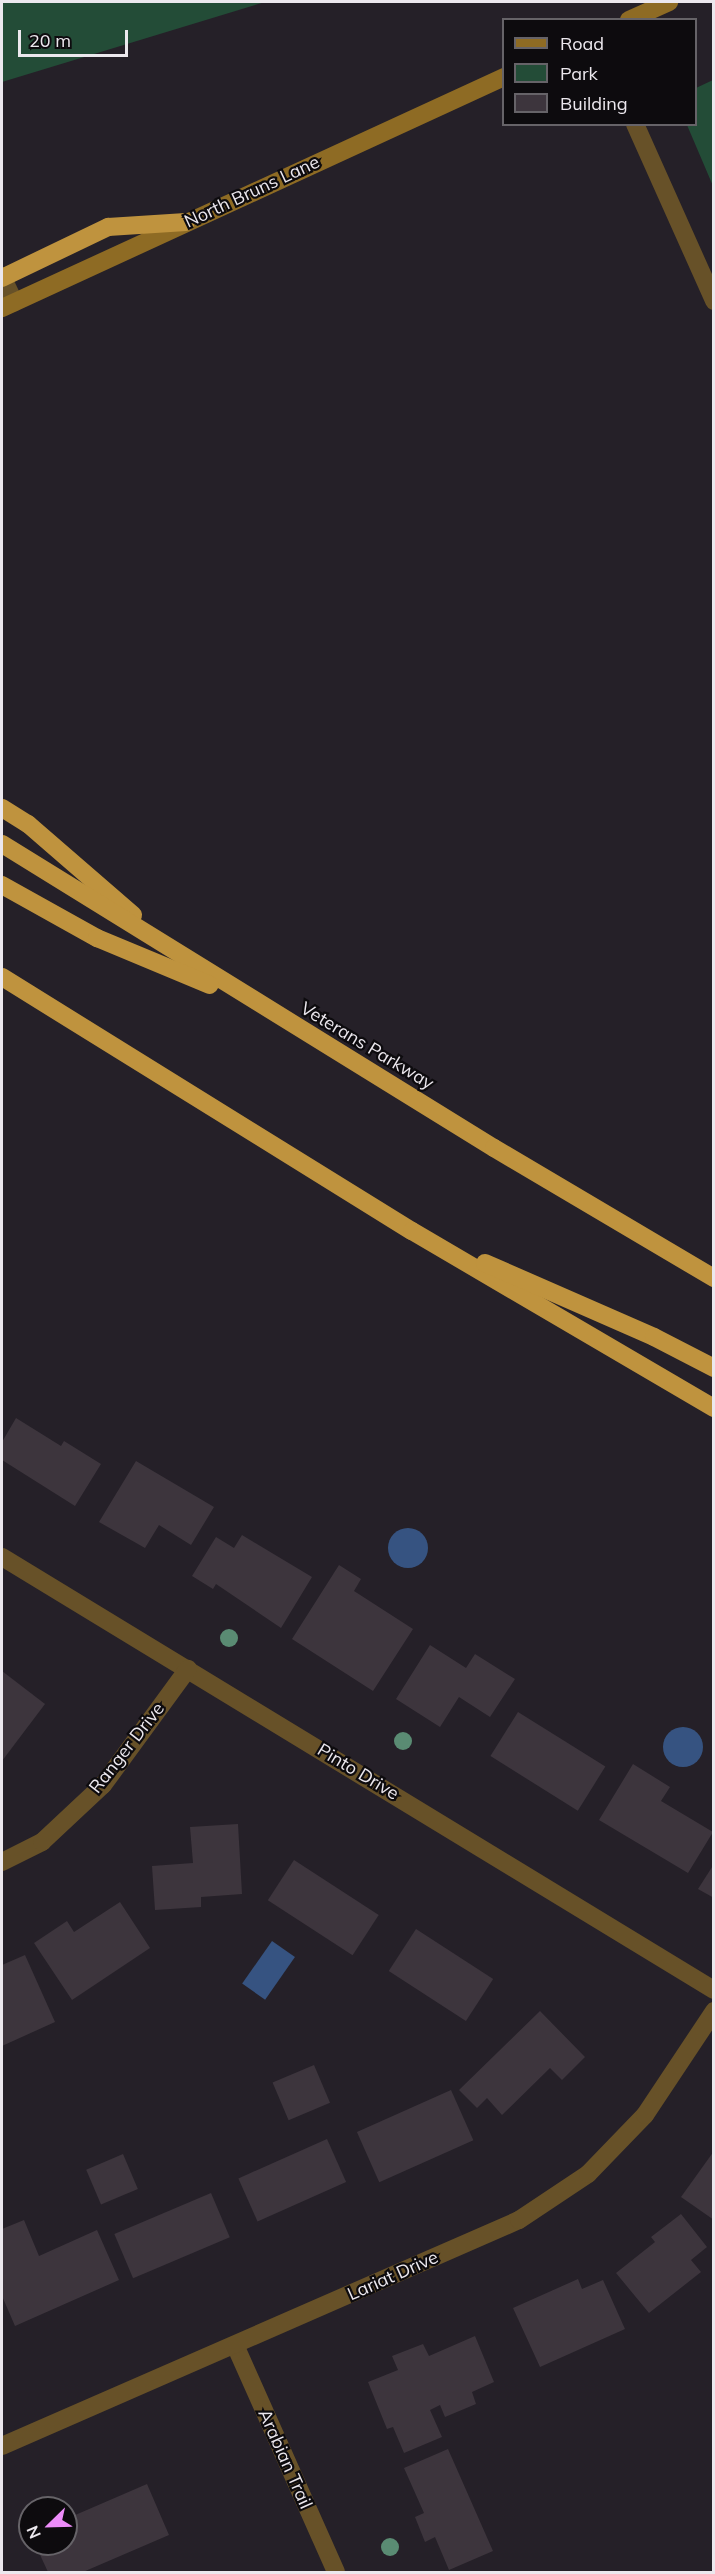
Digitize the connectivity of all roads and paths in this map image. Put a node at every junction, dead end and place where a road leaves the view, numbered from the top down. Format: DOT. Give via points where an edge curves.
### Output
graph roads {
  1 [pos="669,2"];
  2 [pos="633,18"];
  3 [pos="502,77"];
  4 [pos="636,126"];
  5 [pos="186,222"];
  6 [pos="2,277"];
  7 [pos="714,302"];
  8 [pos="8,305"];
  9 [pos="2,808"];
  10 [pos="2,844"];
  11 [pos="2,885"];
  12 [pos="177,954"];
  13 [pos="2,977"];
  14 [pos="259,1005"];
  15 [pos="412,1231"];
  16 [pos="714,1278"];
  17 [pos="714,1368"];
  18 [pos="714,1408"];
  19 [pos="2,1557"];
  20 [pos="188,1669"];
  21 [pos="2,1862"];
  22 [pos="714,1990"];
  23 [pos="714,2012"];
  24 [pos="235,2345"];
  25 [pos="2,2446"];
  26 [pos="336,2572"];
  1 -- 2 [label="main road"];
  3 -- 5 [label="main road, North Bruns Lane"];
  4 -- 7 [label="street"];
  5 -- 6 [label="highway" via="108,226"];
  5 -- 8 [label="main road, North Bruns Lane"];
  6 -- 8 [label="street"];
  9 -- 12 [label="highway" via="28,824"];
  10 -- 12 [label="highway, Veterans Parkway"];
  11 -- 14 [label="highway" via="97,938"];
  12 -- 14 [label="highway, Veterans Parkway"];
  13 -- 15 [label="highway"];
  14 -- 16 [label="highway, Veterans Parkway"];
  15 -- 17 [label="highway" via="654,1337"];
  15 -- 18 [label="highway"];
  19 -- 20 [label="street, Pinto Drive"];
  20 -- 21 [label="street, Ranger Drive" via="103,1785 42,1842"];
  20 -- 22 [label="street, Pinto Drive"];
  23 -- 24 [label="street, Lariat Drive" via="645,2115 588,2174 519,2220"];
  24 -- 25 [label="street, Lariat Drive"];
  24 -- 26 [label="street, Arabian Trail"];
}
